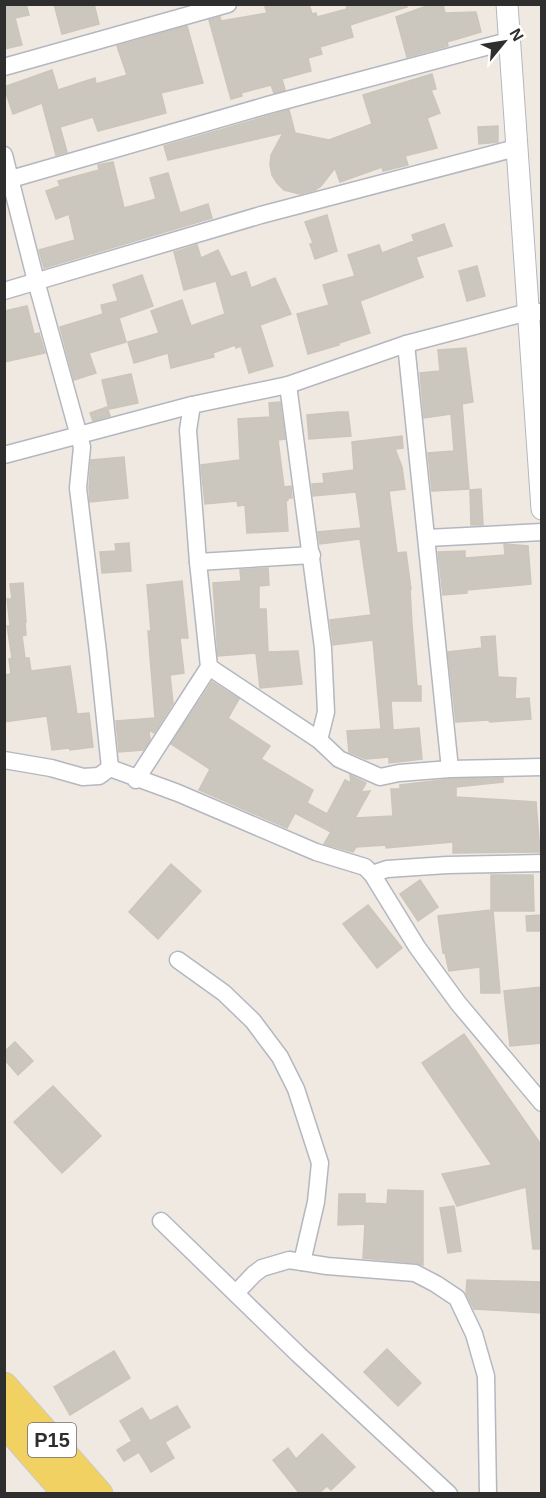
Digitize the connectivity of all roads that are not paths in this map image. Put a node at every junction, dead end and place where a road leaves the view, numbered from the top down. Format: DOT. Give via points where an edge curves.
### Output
graph roads {
  1 [pos="228,4"];
  2 [pos="507,4"];
  3 [pos="508,41"];
  4 [pos="4,67"];
  5 [pos="516,148"];
  6 [pos="4,155"];
  7 [pos="11,179"];
  8 [pos="36,281"];
  9 [pos="4,291"];
  10 [pos="535,312"];
  11 [pos="406,344"];
  12 [pos="288,385"];
  13 [pos="192,405"];
  14 [pos="79,434"];
  15 [pos="4,455"];
  16 [pos="542,509"];
  17 [pos="542,532"];
  18 [pos="427,538"];
  19 [pos="312,555"];
  20 [pos="198,562"];
  21 [pos="209,667"];
  22 [pos="319,740"];
  23 [pos="4,760"];
  24 [pos="542,767"];
  25 [pos="110,768"];
  26 [pos="450,769"];
  27 [pos="136,780"];
  28 [pos="542,863"];
  29 [pos="372,874"];
  30 [pos="178,960"];
  31 [pos="542,1103"];
  32 [pos="161,1221"];
  33 [pos="302,1262"];
  34 [pos="236,1293"];
  35 [pos="4,1386"];
  36 [pos="4,1422"];
  37 [pos="67,1494"];
  38 [pos="99,1494"];
  39 [pos="449,1494"];
  40 [pos="488,1494"];
  1 -- 4 [label="street"];
  2 -- 3 [label="street"];
  3 -- 5 [label="street"];
  3 -- 7 [label="street"];
  5 -- 8 [label="street" via="261,215"];
  5 -- 10 [label="street"];
  6 -- 7 [label="street"];
  7 -- 8 [label="street"];
  8 -- 9 [label="street"];
  8 -- 14 [label="street"];
  10 -- 11 [label="street"];
  10 -- 16 [label="street"];
  11 -- 12 [label="street"];
  11 -- 18 [label="street"];
  12 -- 13 [label="street"];
  12 -- 19 [label="street"];
  13 -- 14 [label="street"];
  13 -- 20 [label="street" via="188,430"];
  14 -- 15 [label="street"];
  14 -- 25 [label="street" via="82,447 78,488"];
  17 -- 18 [label="street"];
  18 -- 26 [label="street"];
  19 -- 20 [label="street"];
  19 -- 22 [label="street" via="324,659 325,719"];
  20 -- 21 [label="street"];
  21 -- 22 [label="street"];
  21 -- 27 [label="street"];
  22 -- 26 [label="street" via="339,759 380,777"];
  23 -- 25 [label="street" via="83,777 99,776"];
  24 -- 26 [label="street"];
  25 -- 27 [label="street"];
  27 -- 29 [label="street" via="177,793 316,852 365,867"];
  28 -- 29 [label="street" via="387,869"];
  29 -- 31 [label="street" via="417,947 458,1003"];
  30 -- 33 [label="street" via="224,993 253,1021 280,1057 296,1089 320,1163 316,1202"];
  32 -- 34 [label="street"];
  33 -- 34 [label="street" via="270,1264"];
  33 -- 40 [label="street" via="415,1273 457,1298 474,1334 486,1377"];
  34 -- 39 [label="street"];
  35 -- 38 [label="main road, P15"];
  36 -- 37 [label="main road, P15"];
}
